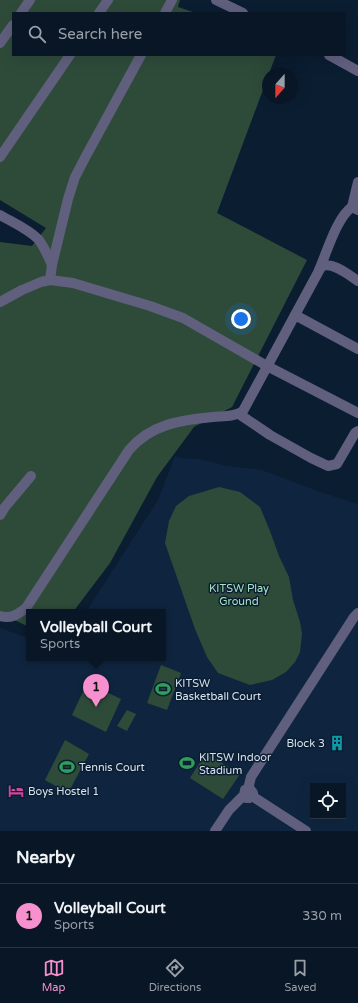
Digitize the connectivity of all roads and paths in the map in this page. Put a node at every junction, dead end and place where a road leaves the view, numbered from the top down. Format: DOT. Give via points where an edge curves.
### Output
graph roads {
  1 [pos="30,0"];
  2 [pos="108,0"];
  3 [pos="172,0"];
  4 [pos="216,0"];
  5 [pos="22,12"];
  6 [pos="100,12"];
  7 [pos="166,12"];
  8 [pos="241,12"];
  9 [pos="12,26"];
  10 [pos="0,43"];
  11 [pos="69,56"];
  12 [pos="141,56"];
  13 [pos="331,56"];
  14 [pos="358,71"];
  15 [pos="0,157"];
  16 [pos="358,182"];
  17 [pos="355,208"];
  18 [pos="0,215"];
  19 [pos="52,265"];
  20 [pos="318,271"];
  21 [pos="50,280"];
  22 [pos="358,281"];
  23 [pos="0,302"];
  24 [pos="295,315"];
  25 [pos="358,349"];
  26 [pos="267,366"];
  27 [pos="358,413"];
  28 [pos="239,414"];
  29 [pos="358,431"];
  30 [pos="31,476"];
  31 [pos="0,515"];
  32 [pos="358,613"];
  33 [pos="0,616"];
  34 [pos="248,793"];
  35 [pos="215,831"];
  36 [pos="306,831"];
  1 -- 5 [label="street"];
  2 -- 6 [label="street"];
  3 -- 7 [label="street"];
  4 -- 8 [label="street"];
  9 -- 10 [label="street"];
  11 -- 15 [label="street"];
  12 -- 19 [label="street" via="75,177"];
  13 -- 14 [label="street"];
  16 -- 17 [label="street"];
  17 -- 20 [label="street" via="347,211 341,220"];
  18 -- 19 [label="street" via="38,239"];
  19 -- 21 [label="street"];
  20 -- 22 [label="street" via="330,265"];
  20 -- 24 [label="street"];
  21 -- 23 [label="street" via="22,290"];
  21 -- 26 [label="street" via="73,283 182,318"];
  24 -- 25 [label="street"];
  24 -- 26 [label="street"];
  26 -- 27 [label="street"];
  26 -- 28 [label="street" via="246,406"];
  28 -- 29 [label="street" via="289,446 328,466 337,464"];
  28 -- 33 [label="street" via="176,422 149,432 137,441 26,608 16,616"];
  30 -- 31 [label="street"];
  32 -- 34 [label="street" via="251,777"];
  34 -- 35 [label="street" via="229,810"];
  34 -- 36 [label="street"];
}
